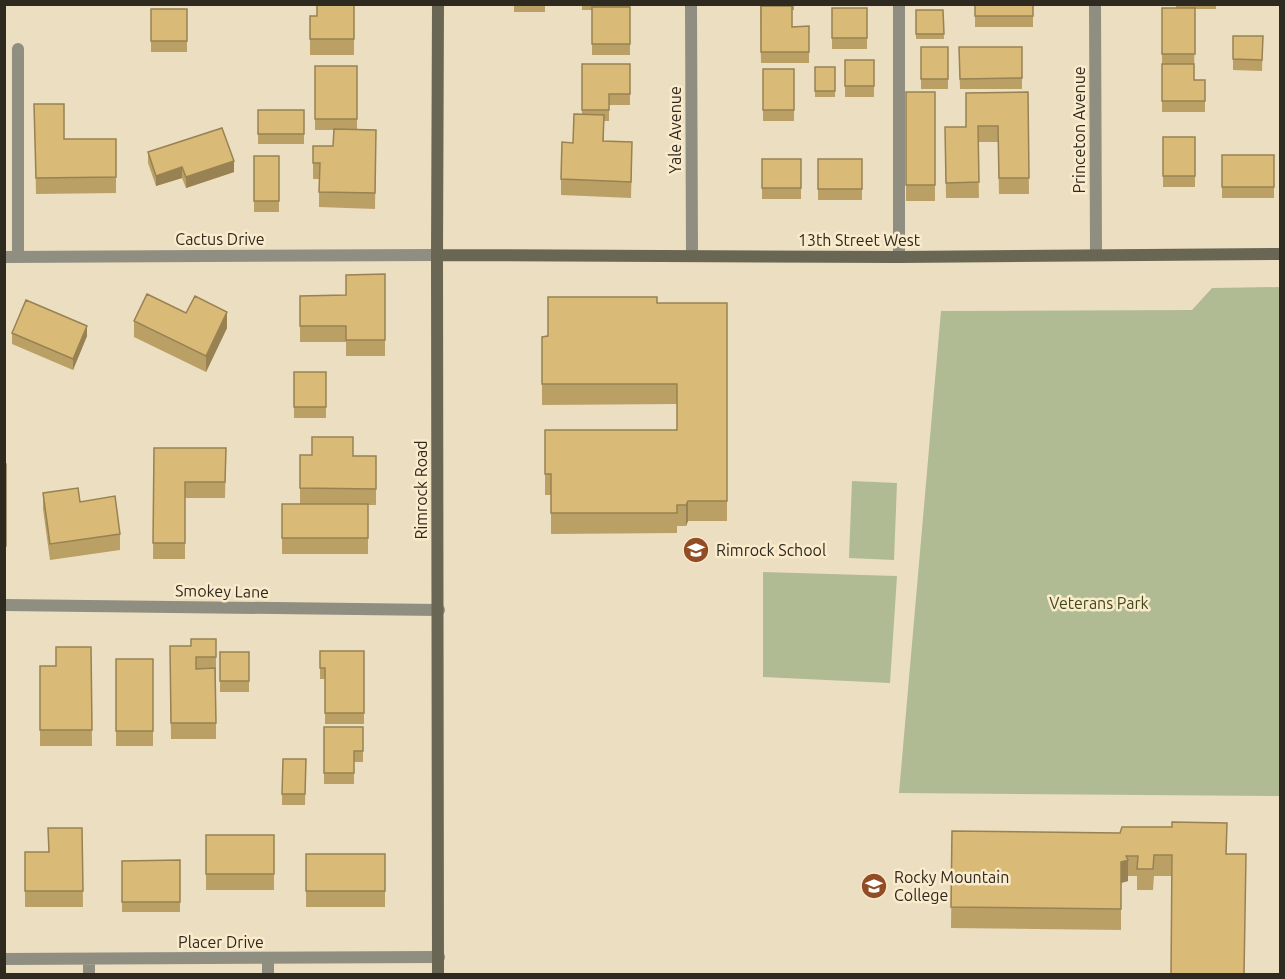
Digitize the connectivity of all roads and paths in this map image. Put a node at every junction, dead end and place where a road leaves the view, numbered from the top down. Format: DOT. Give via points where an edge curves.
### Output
graph roads {
  1 [pos="438,4"];
  2 [pos="691,4"];
  3 [pos="898,4"];
  4 [pos="1095,4"];
  5 [pos="18,49"];
  6 [pos="1281,254"];
  7 [pos="436,255"];
  8 [pos="692,255"];
  9 [pos="1096,255"];
  10 [pos="18,256"];
  11 [pos="4,257"];
  12 [pos="899,257"];
  13 [pos="4,605"];
  14 [pos="439,610"];
  15 [pos="439,957"];
  16 [pos="268,958"];
  17 [pos="89,959"];
  18 [pos="4,960"];
  19 [pos="89,975"];
  20 [pos="267,975"];
  21 [pos="438,975"];
  1 -- 7 [label="main road, Rimrock Road"];
  2 -- 8 [label="street, Yale Avenue"];
  3 -- 12 [label="street"];
  4 -- 9 [label="street, Princeton Avenue"];
  5 -- 10 [label="street"];
  6 -- 9 [label="main road, 13th Street West"];
  7 -- 8 [label="main road, 13th Street West"];
  7 -- 10 [label="street, Cactus Drive"];
  7 -- 14 [label="main road, Rimrock Road"];
  8 -- 12 [label="main road, 13th Street West"];
  9 -- 12 [label="main road, 13th Street West"];
  10 -- 11 [label="street, Cactus Drive"];
  13 -- 14 [label="street, Smokey Lane"];
  14 -- 15 [label="main road, Rimrock Road"];
  15 -- 16 [label="street, Placer Drive"];
  15 -- 21 [label="main road, Rimrock Road"];
  16 -- 17 [label="street, Placer Drive"];
  16 -- 20 [label="street"];
  17 -- 18 [label="street, Placer Drive"];
  17 -- 19 [label="street"];
}
